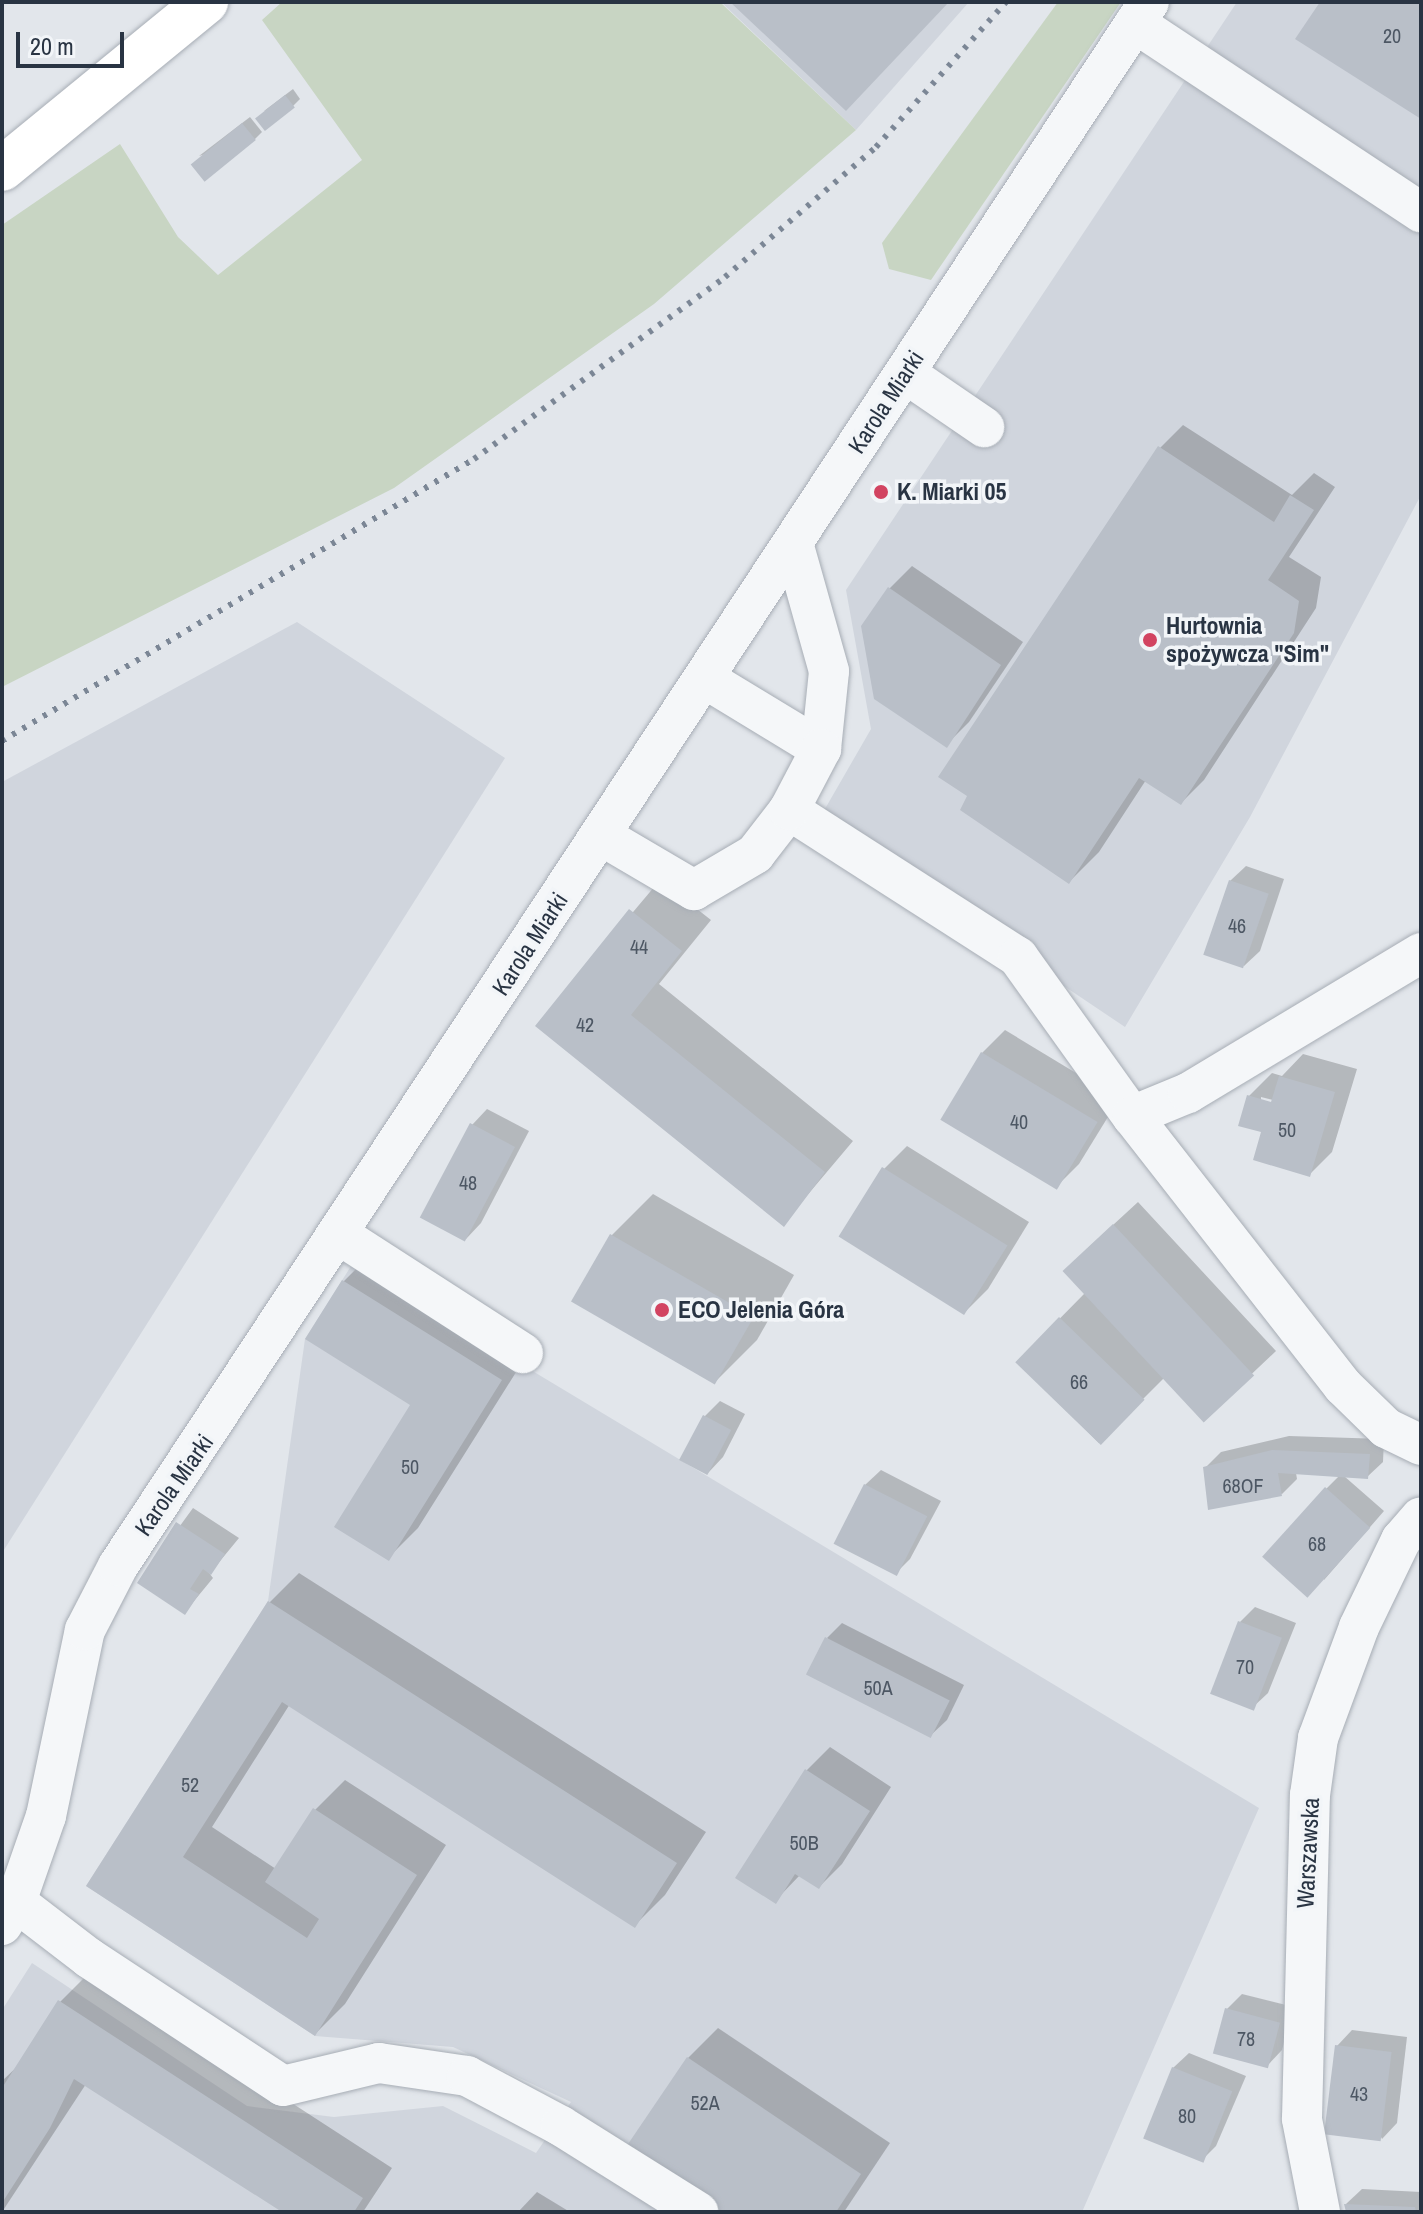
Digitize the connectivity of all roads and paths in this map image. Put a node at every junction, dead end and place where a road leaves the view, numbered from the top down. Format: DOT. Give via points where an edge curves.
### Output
graph roads {
  1 [pos="206,2"];
  2 [pos="1142,13"];
  3 [pos="2,169"];
  4 [pos="1421,212"];
  5 [pos="905,373"];
  6 [pos="984,427"];
  7 [pos="793,543"];
  8 [pos="704,678"];
  9 [pos="821,749"];
  10 [pos="789,810"];
  11 [pos="602,836"];
  12 [pos="1421,953"];
  13 [pos="1132,1116"];
  14 [pos="338,1234"];
  15 [pos="523,1353"];
  16 [pos="1421,1445"];
  17 [pos="1421,1517"];
  18 [pos="9,1914"];
  19 [pos="698,2212"];
  20 [pos="1320,2212"];
  1 -- 3 [label="main road"];
  2 -- 4 [label="street"];
  2 -- 5 [label="street, Karola Miarki"];
  5 -- 6 [label="street"];
  5 -- 7 [label="street, Karola Miarki"];
  7 -- 8 [label="street, Karola Miarki"];
  7 -- 9 [label="street" via="829,671"];
  8 -- 9 [label="street"];
  8 -- 11 [label="street, Karola Miarki"];
  9 -- 10 [label="street"];
  10 -- 11 [label="street" via="755,854 694,890"];
  10 -- 13 [label="street" via="1018,957"];
  11 -- 14 [label="street, Karola Miarki"];
  12 -- 13 [label="street" via="1188,1093"];
  13 -- 16 [label="street" via="1343,1386 1386,1428"];
  14 -- 15 [label="street"];
  14 -- 18 [label="street, Karola Miarki" via="118,1566 85,1630 46,1816"];
  17 -- 20 [label="street, Warszawska" via="1401,1540 1359,1627 1318,1738 1312,1781 1302,2119"];
  18 -- 19 [label="street" via="89,1958 283,2086 379,2063 467,2076 561,2126"];
}
